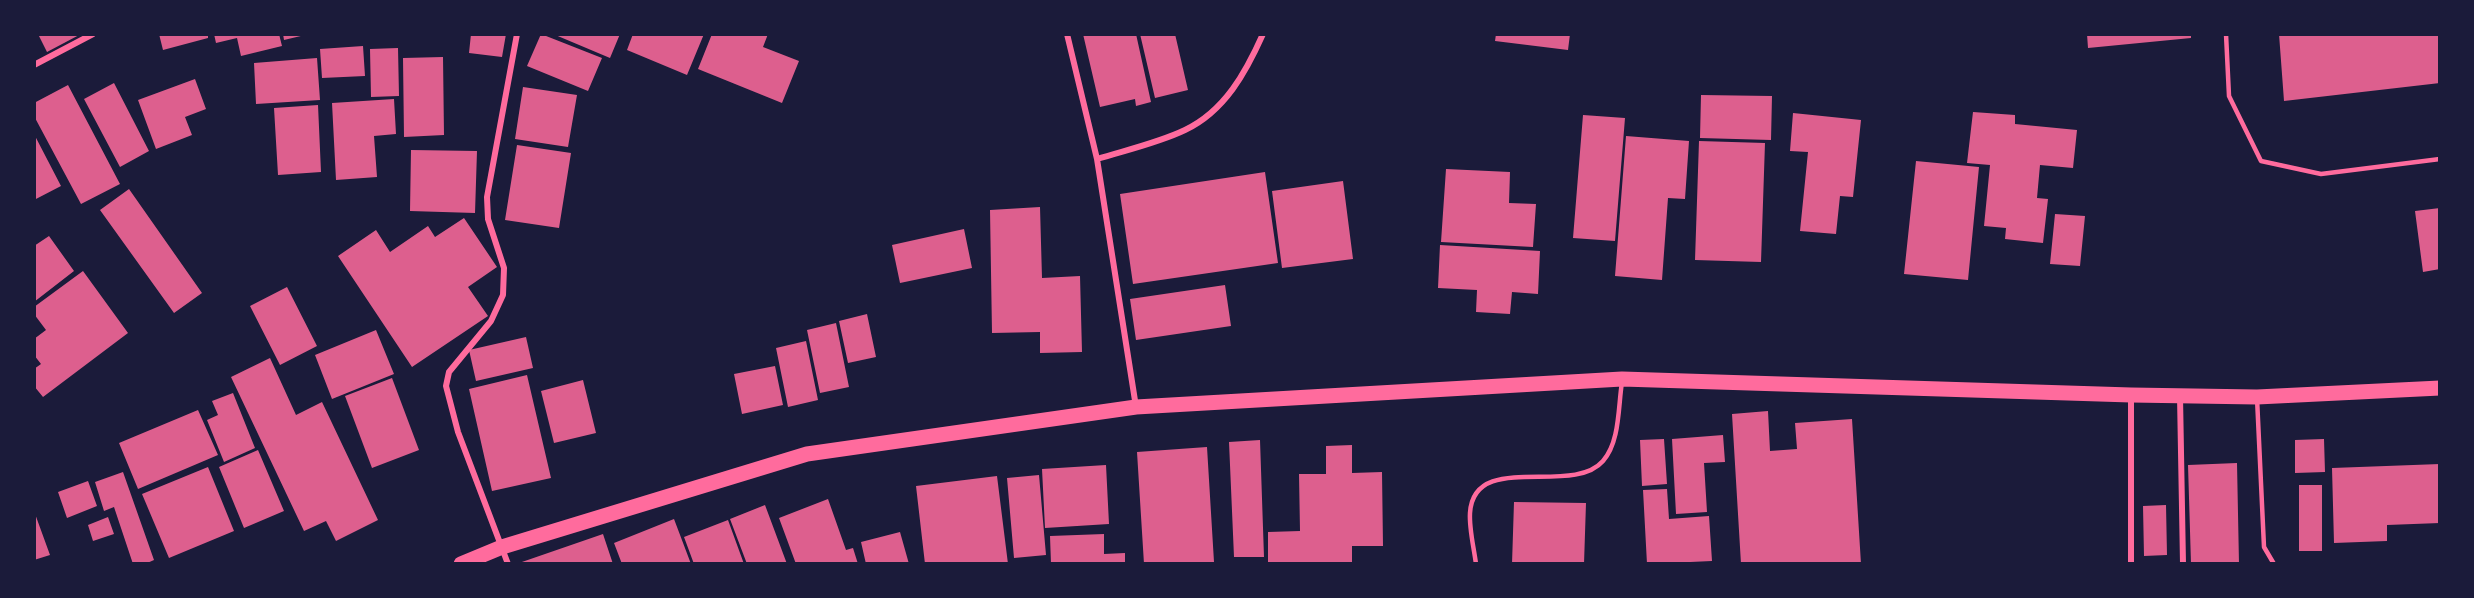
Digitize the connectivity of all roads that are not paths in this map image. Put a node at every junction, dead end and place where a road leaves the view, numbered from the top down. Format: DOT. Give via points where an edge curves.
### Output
graph roads {
  1 [pos="93,34"];
  2 [pos="517,34"];
  3 [pos="1067,34"];
  4 [pos="1263,34"];
  5 [pos="2226,34"];
  6 [pos="34,65"];
  7 [pos="1097,159"];
  8 [pos="2439,159"];
  9 [pos="1622,379"];
  10 [pos="2439,388"];
  11 [pos="2131,395"];
  12 [pos="2180,395"];
  13 [pos="2257,397"];
  14 [pos="1136,407"];
  15 [pos="502,547"];
  16 [pos="461,564"];
  17 [pos="508,564"];
  18 [pos="1476,564"];
  19 [pos="2131,564"];
  20 [pos="2183,564"];
  21 [pos="2274,564"];
  1 -- 6 [label="street"];
  2 -- 15 [label="street" via="487,197 488,219 504,268 503,295 491,321 449,372 446,386 458,432"];
  3 -- 7 [label="street"];
  4 -- 7 [label="street" via="1247,70 1205,117 1186,130"];
  5 -- 8 [label="lane" via="2229,96 2261,161 2321,174"];
  7 -- 14 [label="street"];
  9 -- 11 [label="main road"];
  9 -- 14 [label="main road"];
  9 -- 18 [label="lane" via="1613,442 1602,462 1582,474 1487,482 1476,493 1470,513"];
  10 -- 13 [label="main road"];
  11 -- 12 [label="main road"];
  11 -- 19 [label="street"];
  12 -- 13 [label="main road"];
  12 -- 20 [label="street"];
  13 -- 21 [label="lane" via="2264,547"];
  14 -- 15 [label="main road" via="807,454"];
  15 -- 16 [label="main road"];
  15 -- 17 [label="street"];
}
